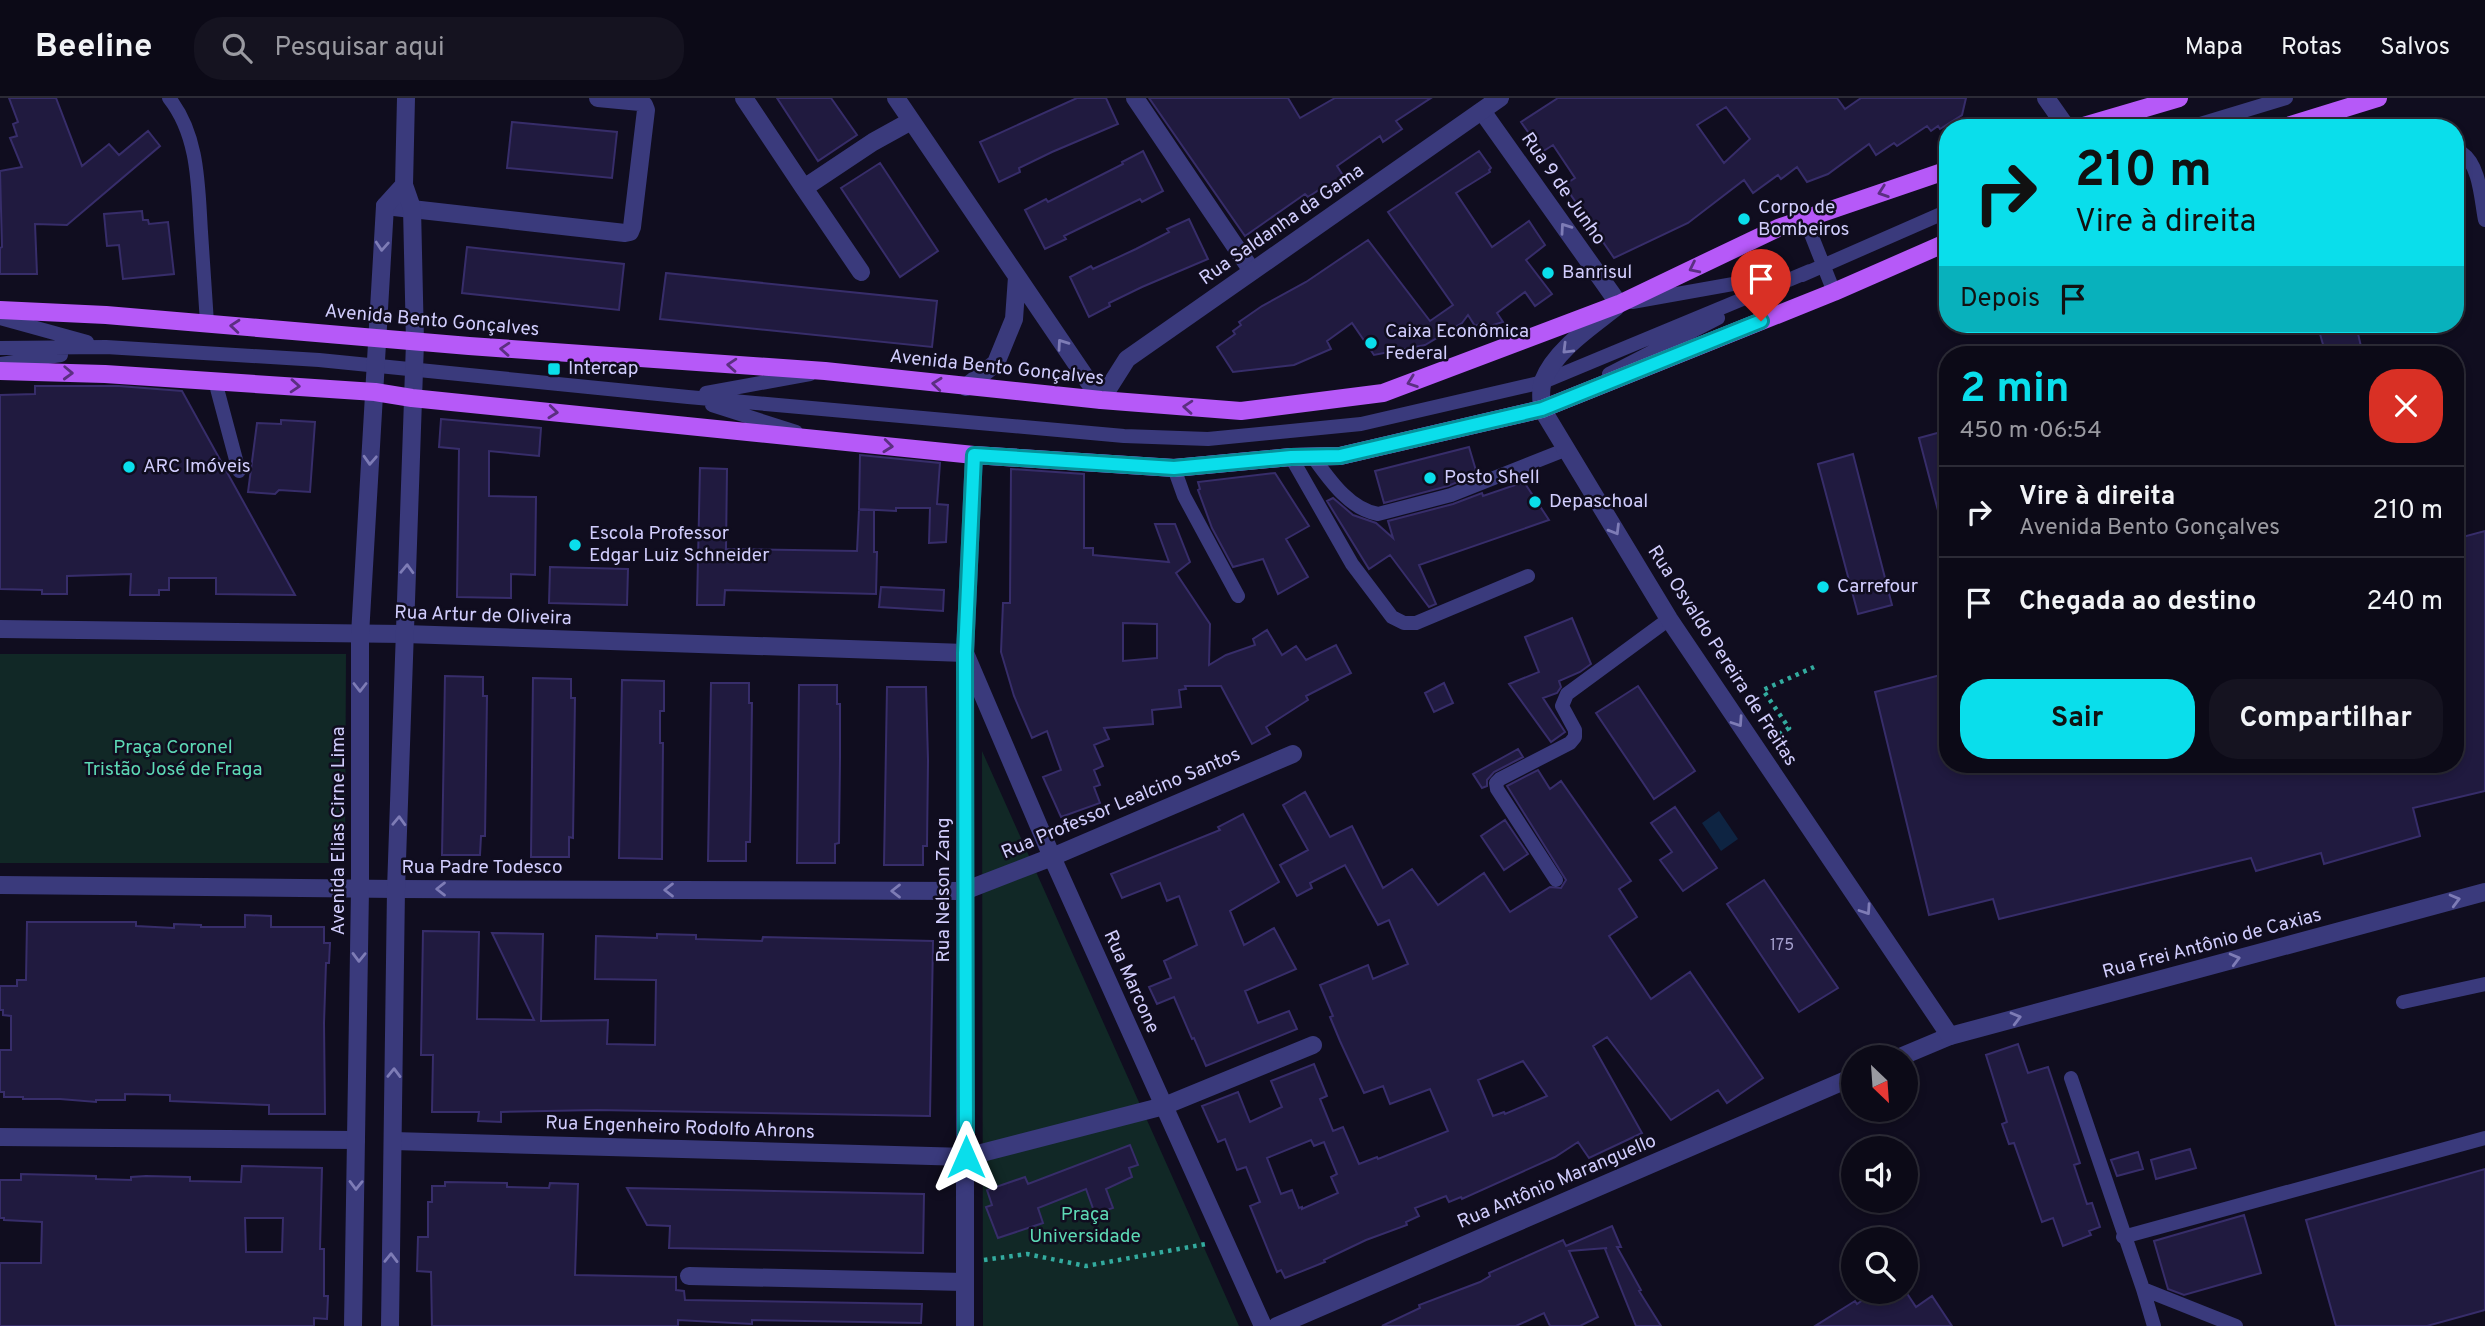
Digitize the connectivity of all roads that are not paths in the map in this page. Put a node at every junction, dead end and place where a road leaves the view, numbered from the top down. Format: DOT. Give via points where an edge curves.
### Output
graph roads {
  1 [pos="169,98"];
  2 [pos="406,98"];
  3 [pos="598,98"];
  4 [pos="744,98"];
  5 [pos="896,98"];
  6 [pos="1135,98"];
  7 [pos="1500,98"];
  8 [pos="2046,98"];
  9 [pos="2179,98"];
  10 [pos="2286,98"];
  11 [pos="2378,98"];
  12 [pos="1477,104"];
  13 [pos="2061,119"];
  14 [pos="2108,119"];
  15 [pos="2217,119"];
  16 [pos="2310,119"];
  17 [pos="912,121"];
  18 [pos="2464,154"];
  19 [pos="1939,173"];
  20 [pos="404,185"];
  21 [pos="804,188"];
  22 [pos="385,206"];
  23 [pos="412,208"];
  24 [pos="1939,215"];
  25 [pos="1805,219"];
  26 [pos="2485,220"];
  27 [pos="1939,246"];
  28 [pos="1816,268"];
  29 [pos="1252,271"];
  30 [pos="861,272"];
  31 [pos="1017,277"];
  32 [pos="1834,292"];
  33 [pos="1619,304"];
  34 [pos="0,310"];
  35 [pos="0,318"];
  36 [pos="207,323"];
  37 [pos="376,337"];
  38 [pos="415,342"];
  39 [pos="106,347"];
  40 [pos="0,348"];
  41 [pos="0,365"];
  42 [pos="376,367"];
  43 [pos="414,369"];
  44 [pos="0,371"];
  45 [pos="825,371"];
  46 [pos="215,381"];
  47 [pos="1543,382"];
  48 [pos="966,387"];
  49 [pos="374,392"];
  50 [pos="688,397"];
  51 [pos="412,398"];
  52 [pos="1101,400"];
  53 [pos="1542,409"];
  54 [pos="820,439"];
  55 [pos="1567,449"];
  56 [pos="974,455"];
  57 [pos="1291,457"];
  58 [pos="1313,457"];
  59 [pos="1174,468"];
  60 [pos="239,471"];
  61 [pos="1528,576"];
  62 [pos="1238,596"];
  63 [pos="1669,619"];
  64 [pos="0,629"];
  65 [pos="405,634"];
  66 [pos="360,635"];
  67 [pos="965,653"];
  68 [pos="1293,754"];
  69 [pos="1052,857"];
  70 [pos="1556,880"];
  71 [pos="0,885"];
  72 [pos="360,889"];
  73 [pos="396,889"];
  74 [pos="964,891"];
  75 [pos="2485,892"];
  76 [pos="2485,984"];
  77 [pos="2403,1002"];
  78 [pos="1950,1036"];
  79 [pos="1313,1045"];
  80 [pos="1918,1049"];
  81 [pos="2071,1078"];
  82 [pos="1841,1082"];
  83 [pos="1164,1106"];
  84 [pos="0,1137"];
  85 [pos="2485,1138"];
  86 [pos="356,1140"];
  87 [pos="393,1141"];
  88 [pos="966,1157"];
  89 [pos="2123,1237"];
  90 [pos="689,1276"];
  91 [pos="965,1282"];
  92 [pos="2143,1289"];
  93 [pos="353,1326"];
  94 [pos="390,1326"];
  95 [pos="965,1326"];
  96 [pos="1263,1326"];
  97 [pos="1277,1326"];
  98 [pos="2154,1326"];
  99 [pos="2236,1326"];
  1 -- 36 [label="lane" via="181,113 194,155"];
  2 -- 20 [label="street"];
  3 -- 23 [label="street" via="640,102 646,110 630,232"];
  4 -- 21 [label="street"];
  5 -- 17 [label="street"];
  6 -- 29 [label="street"];
  7 -- 12 [label="street, Rua Saldanha da Gama"];
  8 -- 13 [label="street"];
  9 -- 14 [label="main road"];
  10 -- 15 [label="lane"];
  11 -- 16 [label="main road"];
  12 -- 29 [label="street, Rua Saldanha da Gama"];
  33 -- 12 [label="street, Rua 9 de Junho, one-way"];
  17 -- 21 [label="street"];
  17 -- 31 [label="street"];
  18 -- 26 [label="lane" via="2474,169"];
  19 -- 25 [label="main road, Avenida Bento Gonçalves, one-way"];
  20 -- 22 [label="street"];
  20 -- 23 [label="street"];
  21 -- 30 [label="street"];
  22 -- 23 [label="street"];
  22 -- 37 [label="street, Avenida Elias Cirne Lima, one-way"];
  23 -- 38 [label="street"];
  24 -- 28 [label="lane"];
  25 -- 28 [label="lane"];
  25 -- 33 [label="main road, Avenida Bento Gonçalves, one-way"];
  27 -- 32 [label="main road"];
  28 -- 32 [label="lane"];
  28 -- 33 [label="lane"];
  28 -- 47 [label="lane"];
  28 -- 53 [label="lane"];
  29 -- 52 [label="street, Rua Saldanha da Gama" via="1127,359"];
  31 -- 48 [label="street" via="1014,319 996,363"];
  52 -- 31 [label="street, one-way"];
  32 -- 53 [label="main road"];
  33 -- 47 [label="street, one-way" via="1554,362"];
  33 -- 52 [label="main road, Avenida Bento Gonçalves, one-way" via="1383,393 1241,411"];
  34 -- 36 [label="main road, Avenida Bento Gonçalves"];
  35 -- 39 [label="lane"];
  37 -- 36 [label="main road, Avenida Bento Gonçalves, one-way"];
  37 -- 38 [label="main road, Avenida Bento Gonçalves"];
  37 -- 42 [label="street, Avenida Elias Cirne Lima"];
  38 -- 43 [label="street"];
  45 -- 38 [label="main road, Avenida Bento Gonçalves, one-way"];
  39 -- 40 [label="lane"];
  39 -- 41 [label="lane"];
  39 -- 42 [label="lane"];
  42 -- 43 [label="lane"];
  42 -- 49 [label="street, Avenida Elias Cirne Lima"];
  43 -- 50 [label="lane"];
  43 -- 51 [label="street"];
  44 -- 46 [label="main road, one-way"];
  48 -- 45 [label="main road, Avenida Bento Gonçalves, one-way"];
  45 -- 50 [label="lane"];
  46 -- 49 [label="main road, one-way"];
  46 -- 60 [label="lane"];
  47 -- 50 [label="lane" via="1361,424 1208,439 1124,436"];
  47 -- 53 [label="street"];
  48 -- 52 [label="main road, Avenida Bento Gonçalves"];
  49 -- 51 [label="main road"];
  49 -- 66 [label="street, Avenida Elias Cirne Lima, one-way"];
  50 -- 54 [label="lane"];
  51 -- 54 [label="main road, one-way"];
  65 -- 51 [label="street, one-way"];
  53 -- 55 [label="street, Rua Osvaldo Pereira de Freitas"];
  53 -- 58 [label="main road" via="1340,456"];
  54 -- 56 [label="main road, one-way"];
  55 -- 58 [label="lane" via="1451,495 1378,514 1334,486"];
  55 -- 63 [label="street, Rua Osvaldo Pereira de Freitas, one-way"];
  56 -- 59 [label="main road"];
  56 -- 67 [label="street, Rua Nelson Zang"];
  57 -- 58 [label="main road"];
  57 -- 59 [label="main road"];
  57 -- 61 [label="lane" via="1352,564 1392,617 1416,623"];
  59 -- 62 [label="lane" via="1184,496"];
  63 -- 70 [label="lane" via="1567,694 1562,706 1575,730 1570,743 1496,783"];
  63 -- 78 [label="street, Rua Osvaldo Pereira de Freitas, one-way"];
  64 -- 66 [label="street, Rua Artur de Oliveira"];
  65 -- 66 [label="street, Rua Artur de Oliveira"];
  65 -- 67 [label="street, Rua Artur de Oliveira"];
  73 -- 65 [label="street, one-way"];
  66 -- 72 [label="street, Avenida Elias Cirne Lima, one-way"];
  67 -- 69 [label="street, Rua Marcone"];
  67 -- 74 [label="street, Rua Nelson Zang"];
  68 -- 69 [label="street, Rua Professor Lealcino Santos"];
  69 -- 74 [label="street, Rua Professor Lealcino Santos"];
  69 -- 83 [label="street, Rua Marcone"];
  71 -- 72 [label="street, Rua Padre Todesco"];
  72 -- 73 [label="street, Rua Padre Todesco"];
  72 -- 86 [label="street, Avenida Elias Cirne Lima, one-way"];
  74 -- 73 [label="street, Rua Padre Todesco, one-way"];
  87 -- 73 [label="street, one-way"];
  74 -- 88 [label="street, Rua Nelson Zang"];
  78 -- 75 [label="street, Rua Frei Antônio de Caxias, one-way"];
  76 -- 77 [label="lane"];
  78 -- 80 [label="street"];
  79 -- 83 [label="street, Rua Engenheiro Rodolfo Ahrons"];
  81 -- 89 [label="lane"];
  82 -- 97 [label="street, Rua Antônio Maranguello"];
  83 -- 88 [label="street, Rua Engenheiro Rodolfo Ahrons"];
  83 -- 96 [label="street, Rua Marcone"];
  84 -- 86 [label="street"];
  85 -- 89 [label="lane"];
  86 -- 93 [label="street, Avenida Elias Cirne Lima, one-way"];
  87 -- 88 [label="street, Rua Engenheiro Rodolfo Ahrons"];
  94 -- 87 [label="street, one-way"];
  88 -- 91 [label="street, Rua Nelson Zang"];
  89 -- 92 [label="lane"];
  90 -- 91 [label="street"];
  91 -- 95 [label="street, Rua Nelson Zang"];
  92 -- 98 [label="lane"];
  92 -- 99 [label="lane"];
}
